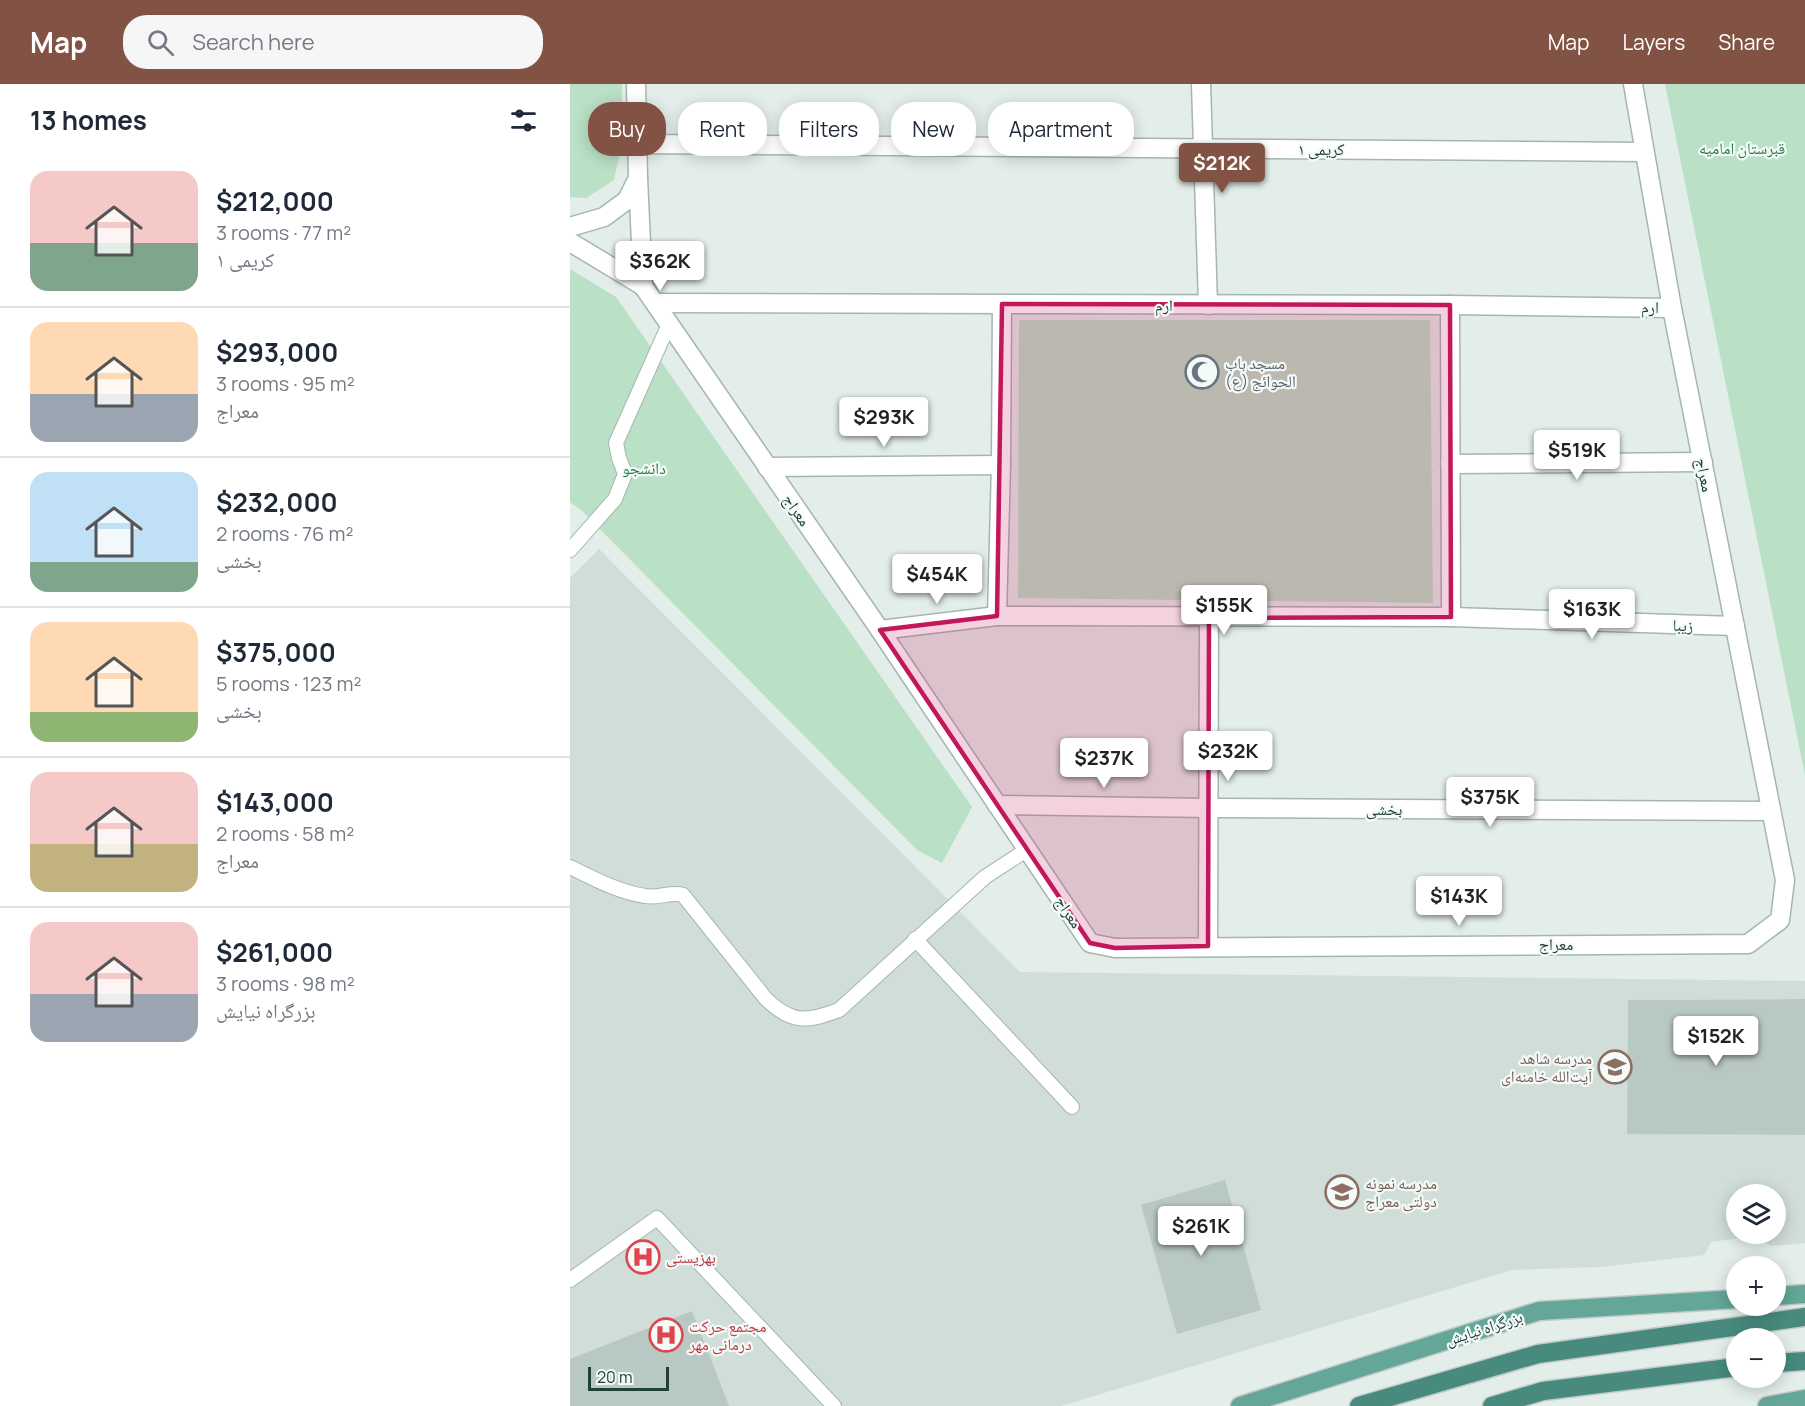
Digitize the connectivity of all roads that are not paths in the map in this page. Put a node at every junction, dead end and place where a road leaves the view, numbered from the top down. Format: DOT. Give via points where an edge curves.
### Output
graph roads {
  1 [pos="636,84"];
  2 [pos="1201,84"];
  3 [pos="1633,84"];
  4 [pos="637,102"];
  5 [pos="666,144"];
  6 [pos="1203,148"];
  7 [pos="1644,152"];
  8 [pos="639,156"];
  9 [pos="638,178"];
  10 [pos="570,227"];
  11 [pos="570,242"];
  12 [pos="643,285"];
  13 [pos="655,303"];
  14 [pos="1002,304"];
  15 [pos="1208,305"];
  16 [pos="1450,305"];
  17 [pos="1672,308"];
  18 [pos="669,324"];
  19 [pos="1703,462"];
  20 [pos="1450,464"];
  21 [pos="1001,465"];
  22 [pos="767,467"];
  23 [pos="570,550"];
  24 [pos="997,616"];
  25 [pos="1450,617"];
  26 [pos="1209,618"];
  27 [pos="1735,626"];
  28 [pos="880,630"];
  29 [pos="997,805"];
  30 [pos="1210,808"];
  31 [pos="1771,811"];
  32 [pos="1028,849"];
  33 [pos="570,867"];
  34 [pos="915,939"];
  35 [pos="1208,946"];
  36 [pos="1072,1107"];
  37 [pos="570,1280"];
  38 [pos="1805,1294"];
  39 [pos="1786,1295"];
  40 [pos="1726,1300"];
  41 [pos="1805,1317"];
  42 [pos="1805,1361"];
  43 [pos="1786,1362"];
  44 [pos="1726,1367"];
  45 [pos="1805,1399"];
  46 [pos="834,1406"];
  47 [pos="1240,1406"];
  48 [pos="1359,1406"];
  49 [pos="1492,1406"];
  50 [pos="1767,1406"];
  1 -- 4 [label="street"];
  2 -- 6 [label="street"];
  3 -- 7 [label="street, معراج"];
  5 -- 6 [label="street, کریمی ۱"];
  6 -- 7 [label="street, کریمی ۱"];
  6 -- 15 [label="street"];
  7 -- 17 [label="street, معراج"];
  8 -- 9 [label="street"];
  9 -- 10 [label="street" via="627,200 604,217"];
  9 -- 12 [label="street"];
  11 -- 12 [label="street"];
  12 -- 13 [label="street, معراج"];
  13 -- 14 [label="street, ارم"];
  13 -- 18 [label="street, معراج"];
  14 -- 15 [label="street, ارم"];
  14 -- 21 [label="street"];
  15 -- 16 [label="street, ارم"];
  16 -- 17 [label="street, ارم"];
  16 -- 20 [label="street"];
  17 -- 19 [label="street, معراج"];
  18 -- 22 [label="street, معراج"];
  18 -- 23 [label="lane" via="616,442 625,474 615,499"];
  19 -- 20 [label="street"];
  19 -- 27 [label="street, معراج"];
  20 -- 25 [label="street"];
  21 -- 22 [label="street"];
  21 -- 24 [label="street"];
  22 -- 28 [label="street, معراج"];
  24 -- 26 [label="street, زیبا"];
  24 -- 28 [label="street, زیبا"];
  25 -- 26 [label="street, زیبا"];
  25 -- 27 [label="street, زیبا"];
  26 -- 30 [label="street"];
  27 -- 31 [label="street, معراج"];
  28 -- 29 [label="street, معراج"];
  29 -- 30 [label="street, بخشی"];
  29 -- 32 [label="street, معراج"];
  30 -- 31 [label="street, بخشی"];
  30 -- 35 [label="street"];
  31 -- 35 [label="street, معراج" via="1785,880 1780,920 1748,944"];
  32 -- 34 [label="lane" via="985,877"];
  32 -- 35 [label="street, معراج" via="1090,943 1115,948"];
  33 -- 34 [label="lane" via="603,884 638,895 682,896 766,999 777,1010 801,1019 839,1010"];
  34 -- 36 [label="lane"];
  37 -- 46 [label="lane" via="657,1218"];
  38 -- 39 [label="main road"];
  40 -- 47 [label="main road, بزرگراه نیایش" via="1539,1311"];
  41 -- 48 [label="highway" via="1538,1354"];
  42 -- 43 [label="highway"];
  44 -- 49 [label="highway" via="1543,1391"];
  45 -- 50 [label="main road"];
}
